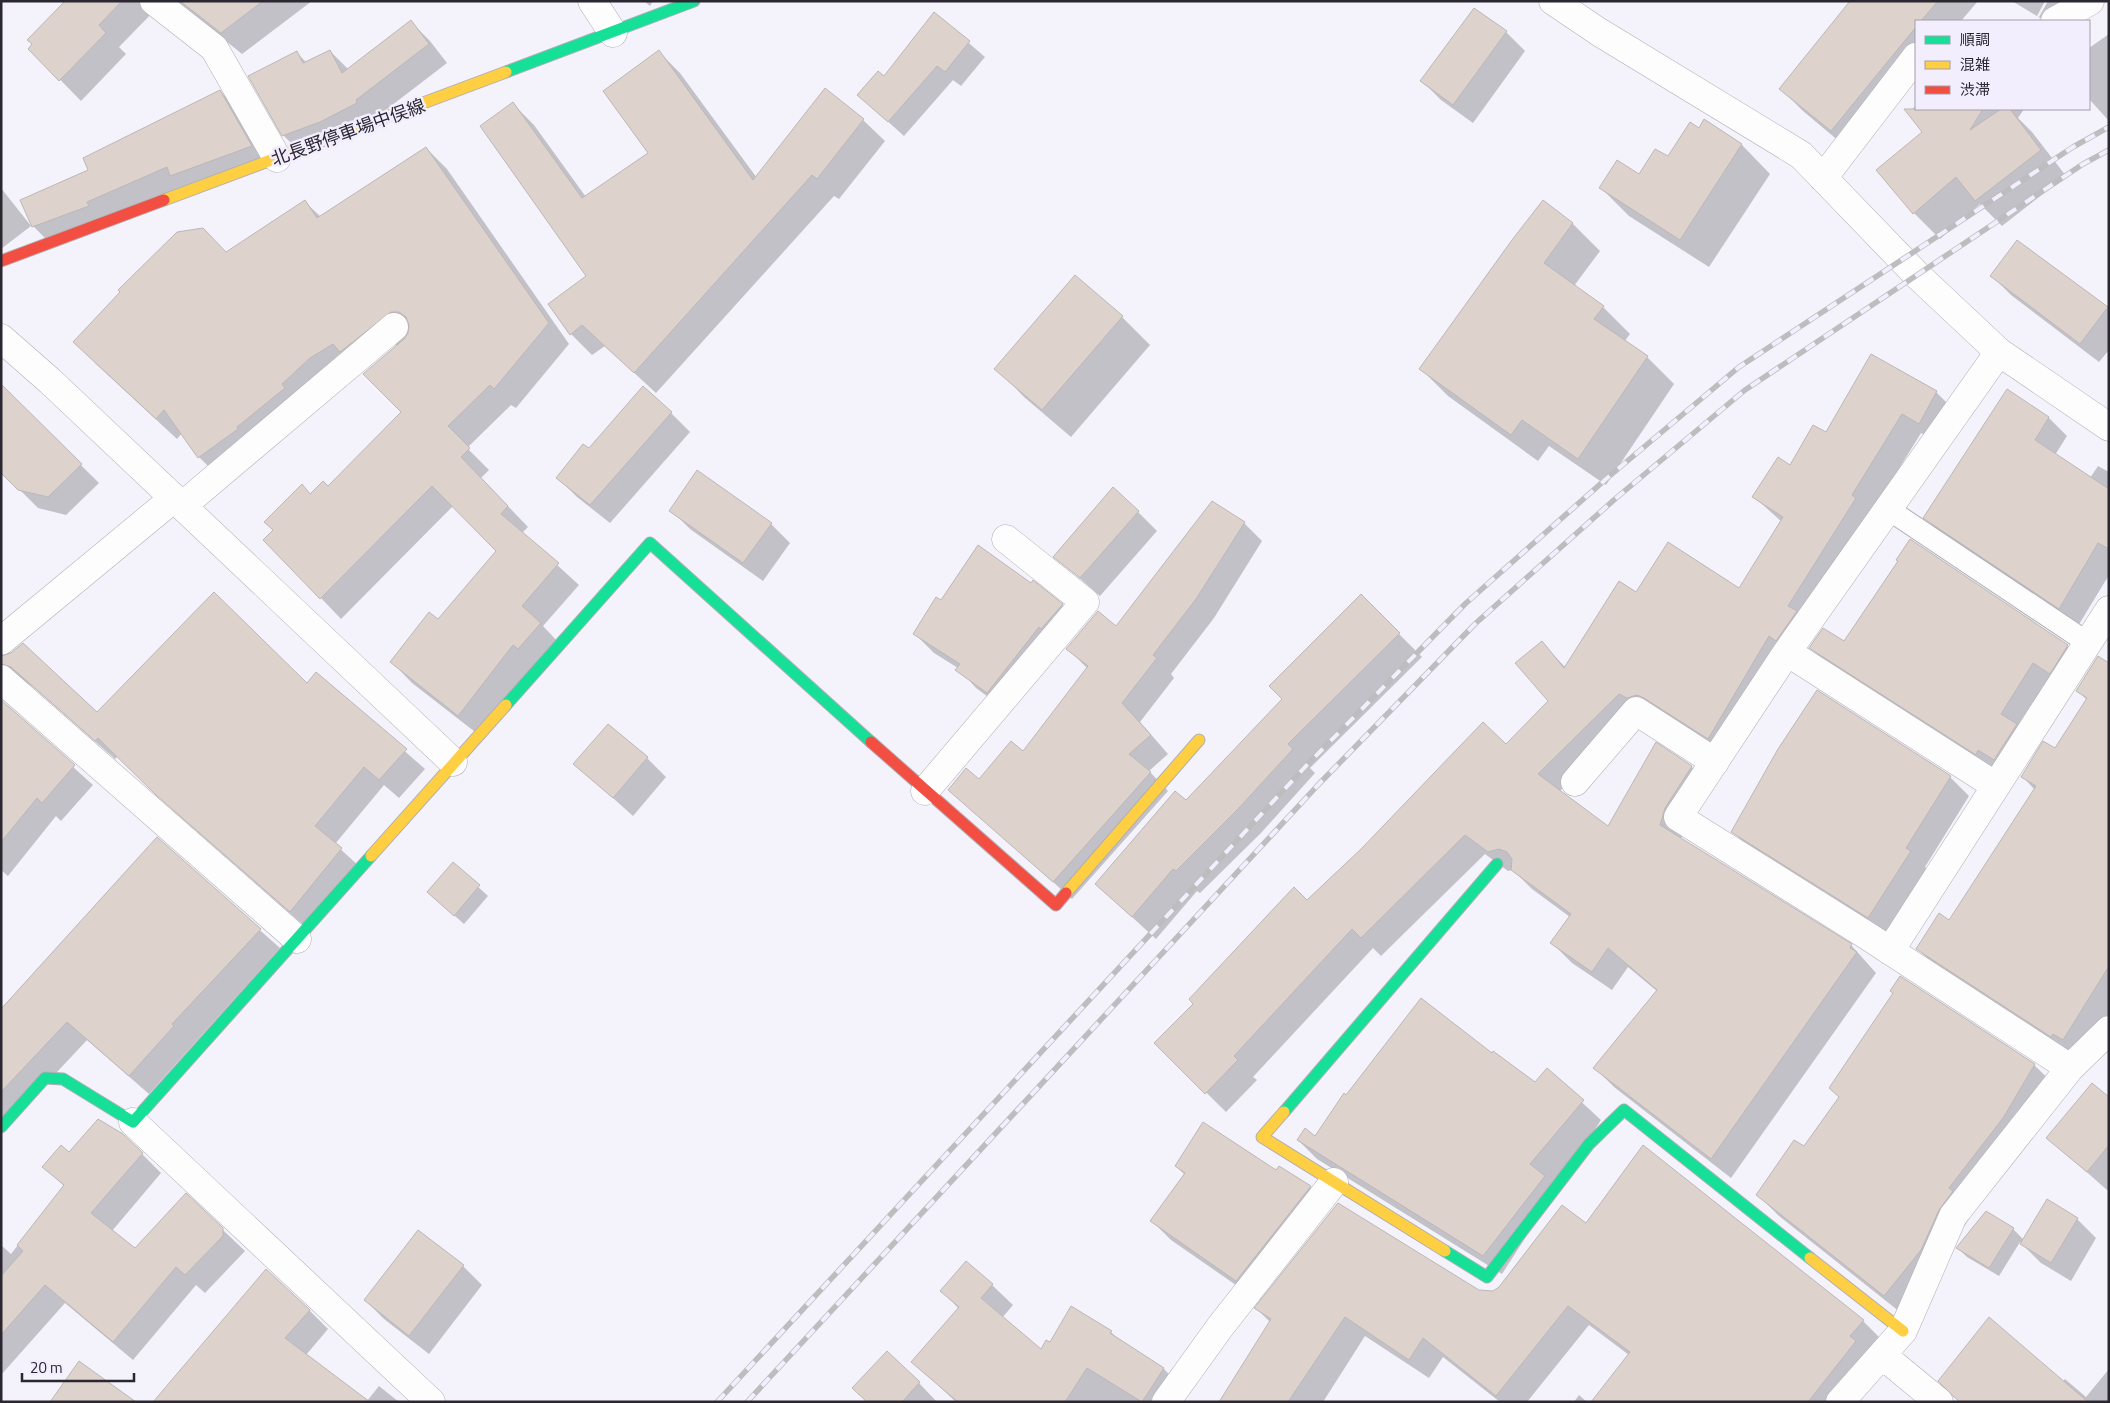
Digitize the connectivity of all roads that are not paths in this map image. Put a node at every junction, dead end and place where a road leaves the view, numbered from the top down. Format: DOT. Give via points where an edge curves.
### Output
graph roads {
  1 [pos="154,1"];
  2 [pos="592,1"];
  3 [pos="694,1"];
  4 [pos="1553,1"];
  5 [pos="2090,1"];
  6 [pos="639,8"];
  7 [pos="2057,20"];
  8 [pos="613,33"];
  9 [pos="1915,58"];
  10 [pos="277,158"];
  11 [pos="1823,178"];
  12 [pos="1,261"];
  13 [pos="394,327"];
  14 [pos="1,338"];
  15 [pos="1999,352"];
  16 [pos="2109,427"];
  17 [pos="178,502"];
  18 [pos="1888,509"];
  19 [pos="1006,539"];
  20 [pos="2109,610"];
  21 [pos="1,641"];
  22 [pos="2088,643"];
  23 [pos="1787,652"];
  24 [pos="1,679"];
  25 [pos="1199,740"];
  26 [pos="454,762"];
  27 [pos="1715,762"];
  28 [pos="1575,782"];
  29 [pos="1996,786"];
  30 [pos="924,791"];
  31 [pos="1497,864"];
  32 [pos="297,939"];
  33 [pos="1890,951"];
  34 [pos="2109,1030"];
  35 [pos="2070,1068"];
  36 [pos="133,1122"];
  37 [pos="1,1127"];
  38 [pos="1334,1182"];
  39 [pos="1903,1331"];
  40 [pos="1882,1354"];
  41 [pos="431,1402"];
  42 [pos="1166,1402"];
  43 [pos="1840,1402"];
  44 [pos="1939,1402"];
  1 -- 10 [label="street" via="214,48"];
  2 -- 8 [label="street"];
  3 -- 8 [label="street, 北長野停車場中俣線"];
  4 -- 11 [label="street" via="1801,155"];
  5 -- 7 [label="street"];
  6 -- 8 [label="street"];
  8 -- 10 [label="street, 北長野停車場中俣線"];
  9 -- 11 [label="street"];
  10 -- 12 [label="street, 北長野停車場中俣線"];
  11 -- 15 [label="street" via="1917,275"];
  13 -- 17 [label="street"];
  14 -- 17 [label="street"];
  15 -- 16 [label="street"];
  15 -- 18 [label="street"];
  17 -- 21 [label="street"];
  17 -- 26 [label="street"];
  18 -- 22 [label="lane"];
  18 -- 23 [label="street"];
  19 -- 30 [label="street" via="1085,602"];
  20 -- 22 [label="street"];
  22 -- 29 [label="street"];
  23 -- 27 [label="street"];
  23 -- 29 [label="street"];
  24 -- 32 [label="street"];
  25 -- 30 [label="street" via="1056,905"];
  26 -- 30 [label="street" via="650,543"];
  26 -- 32 [label="street"];
  27 -- 28 [label="street" via="1636,711"];
  27 -- 33 [label="street" via="1678,816"];
  29 -- 33 [label="street"];
  31 -- 38 [label="street" via="1262,1137"];
  32 -- 36 [label="street"];
  33 -- 35 [label="street"];
  34 -- 35 [label="street"];
  35 -- 39 [label="street" via="1953,1216"];
  36 -- 37 [label="street" via="63,1079 45,1078"];
  36 -- 41 [label="street"];
  38 -- 39 [label="street" via="1487,1277 1589,1144 1624,1110"];
  38 -- 42 [label="street" via="1220,1327"];
  39 -- 40 [label="street"];
  40 -- 43 [label="street"];
  40 -- 44 [label="street"];
}
